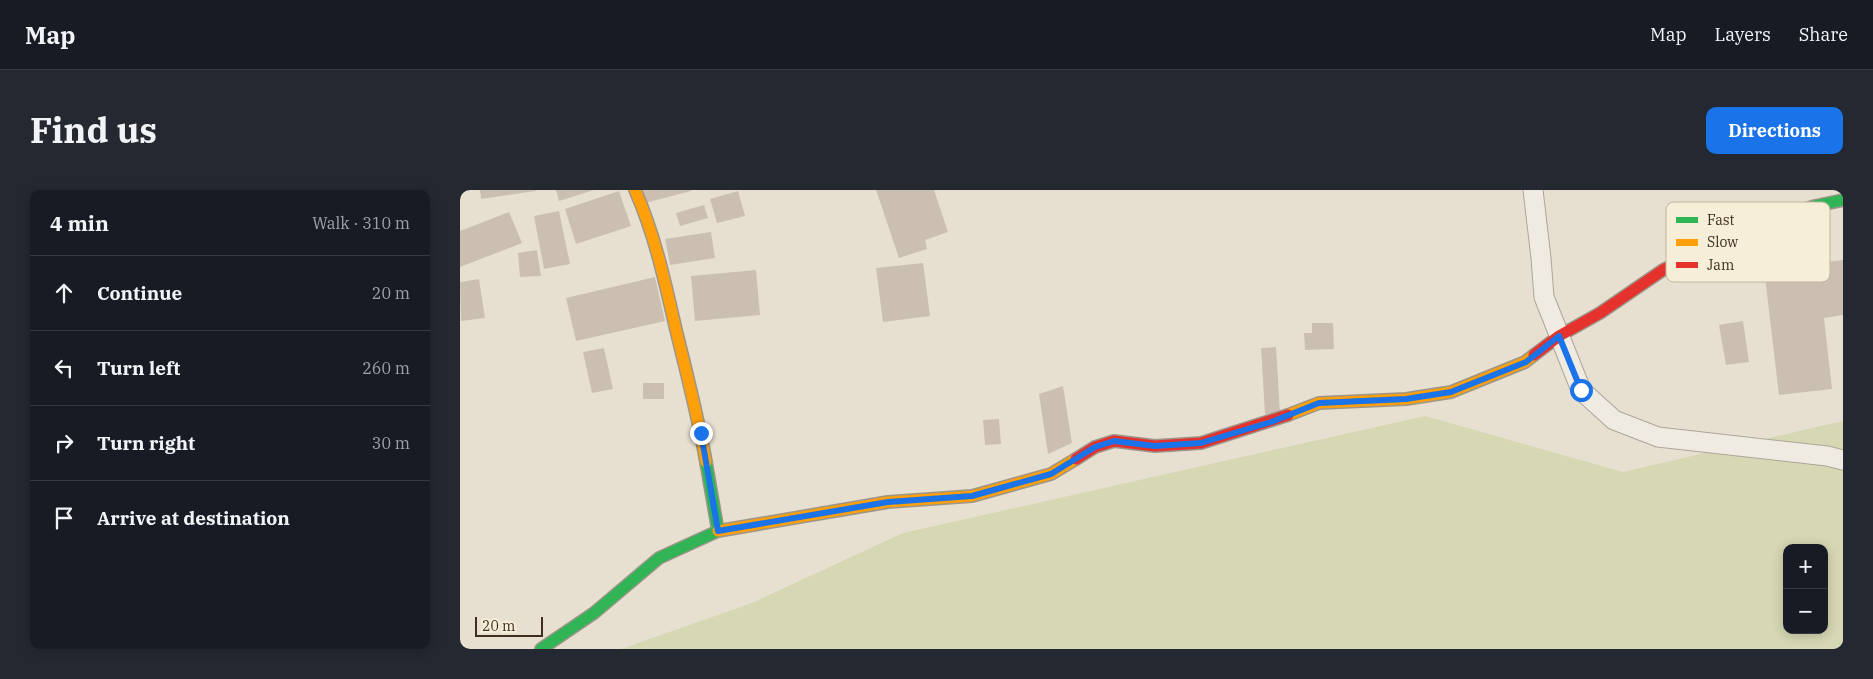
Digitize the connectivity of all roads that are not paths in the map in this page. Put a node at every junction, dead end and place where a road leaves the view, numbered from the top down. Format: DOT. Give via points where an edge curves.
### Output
graph roads {
  1 [pos="635,190"];
  2 [pos="1533,190"];
  3 [pos="1843,200"];
  4 [pos="1830,203"];
  5 [pos="1666,268"];
  6 [pos="1559,336"];
  7 [pos="1843,460"];
  8 [pos="718,531"];
  9 [pos="540,649"];
  1 -- 8 [label="street" via="648,218 665,282 701,433"];
  2 -- 6 [label="street" via="1544,297"];
  3 -- 4 [label="street"];
  5 -- 6 [label="street"];
  6 -- 7 [label="street" via="1581,390 1614,420 1658,437"];
  6 -- 8 [label="street" via="1526,362 1451,392 1406,399 1319,403 1271,422 1201,443 1155,446 1114,441 1095,447 1051,474 972,496 888,502"];
  8 -- 9 [label="street" via="659,558 594,613"];
}
